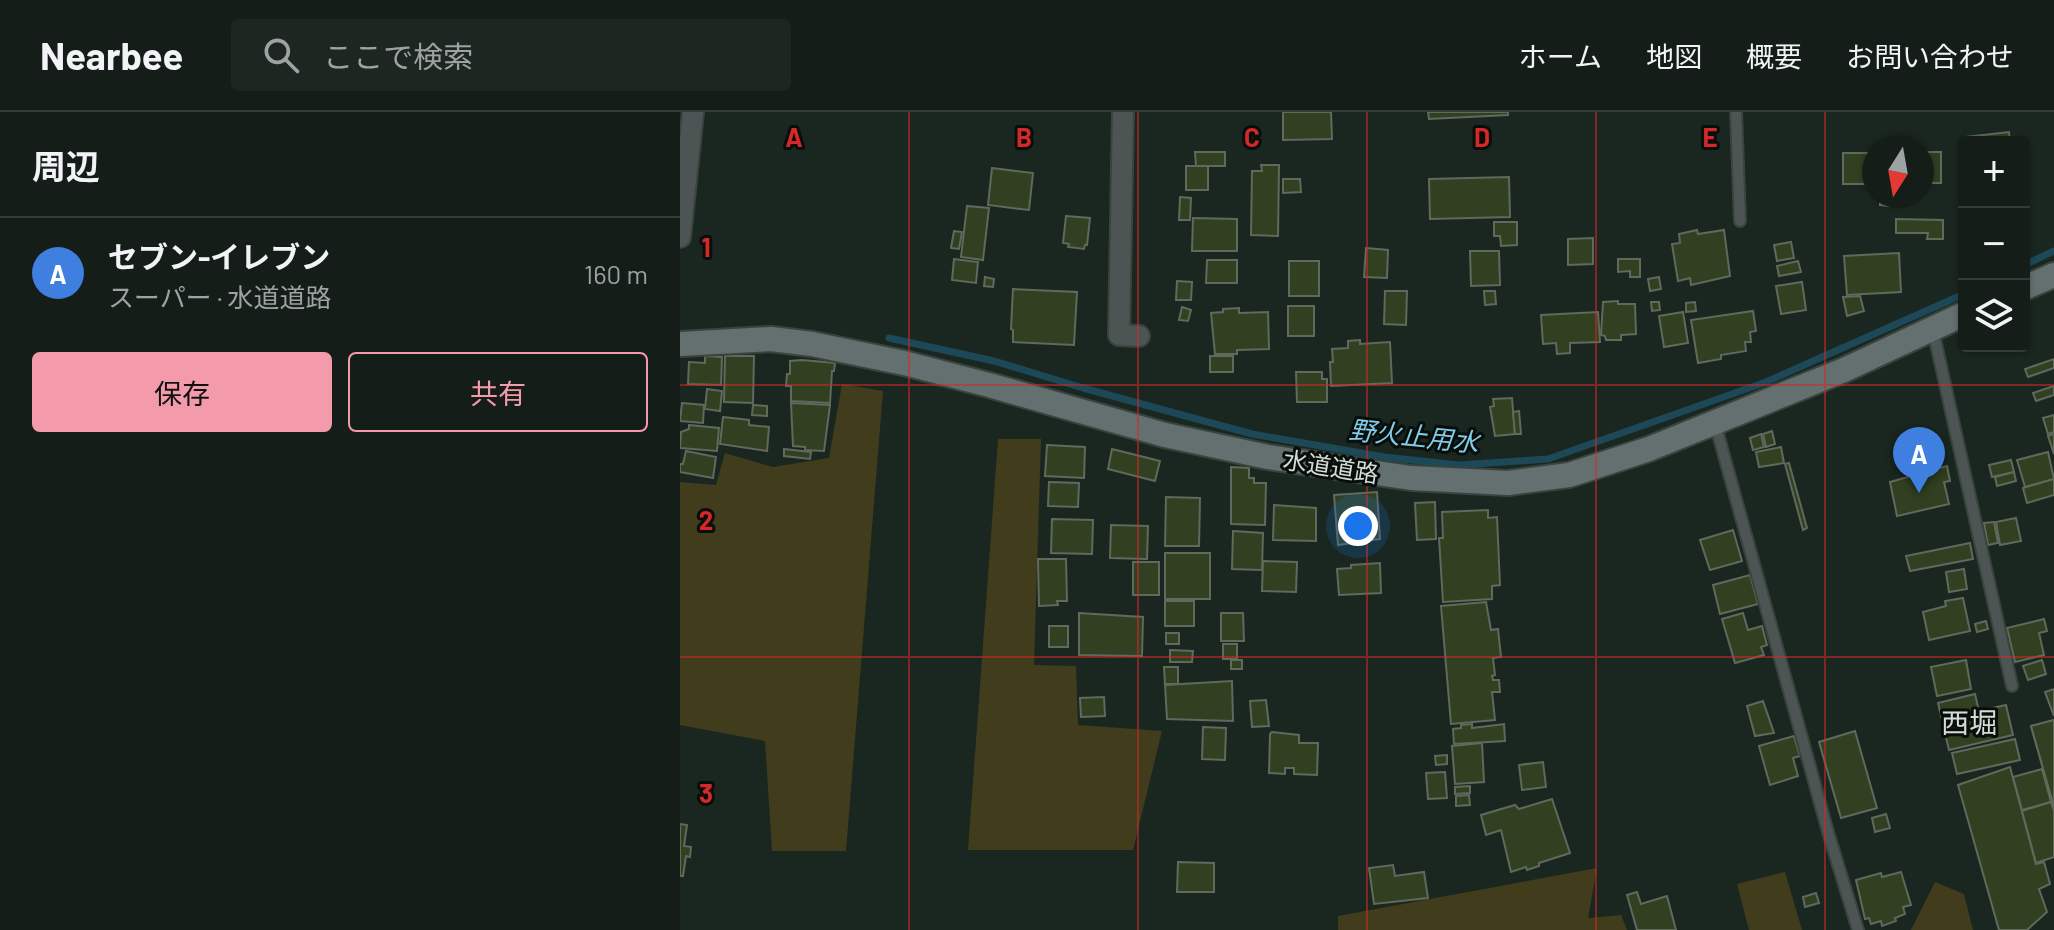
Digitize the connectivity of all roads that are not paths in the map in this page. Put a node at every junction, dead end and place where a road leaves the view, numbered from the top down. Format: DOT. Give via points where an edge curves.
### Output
graph roads {
  1 [pos="693,112"];
  2 [pos="1123,112"];
  3 [pos="1736,112"];
  4 [pos="1740,221"];
  5 [pos="680,237"];
  6 [pos="2054,275"];
  7 [pos="2030,285"];
  8 [pos="1958,317"];
  9 [pos="1933,328"];
  10 [pos="1139,336"];
  11 [pos="680,344"];
  12 [pos="1715,423"];
  13 [pos="2012,686"];
  14 [pos="1858,930"];
  1 -- 5 [label="street"];
  2 -- 10 [label="street" via="1119,335"];
  3 -- 4 [label="lane"];
  6 -- 7 [label="street"];
  8 -- 9 [label="street, 水道道路"];
  9 -- 12 [label="street, 水道道路"];
  9 -- 13 [label="lane"];
  11 -- 12 [label="street, 水道道路" via="771,339 812,344 904,363 1165,435 1329,468 1450,481 1508,483 1569,475"];
  12 -- 14 [label="lane"];
}
